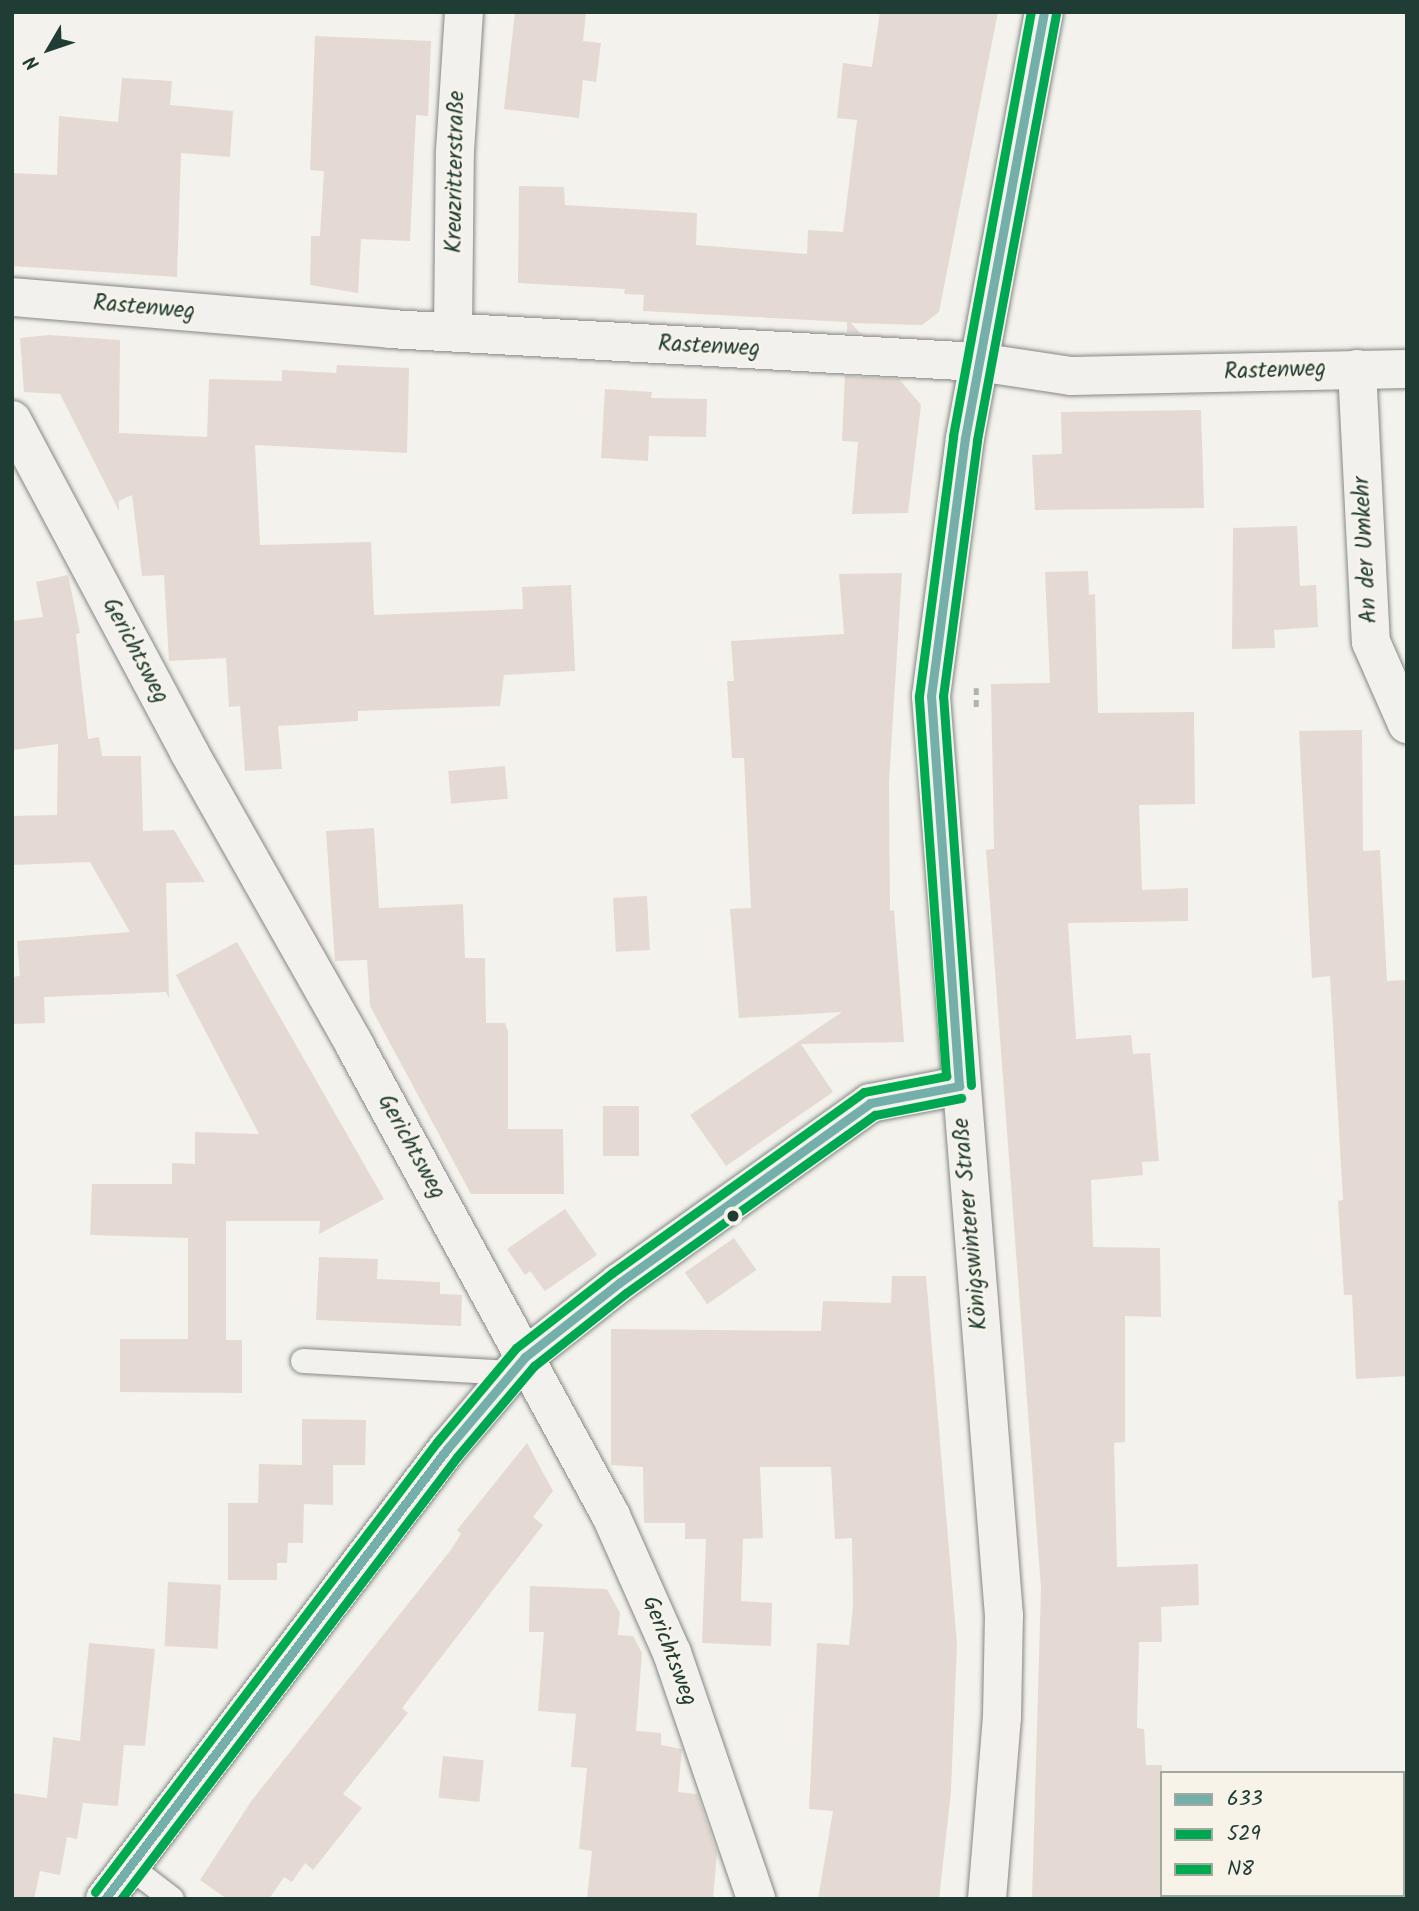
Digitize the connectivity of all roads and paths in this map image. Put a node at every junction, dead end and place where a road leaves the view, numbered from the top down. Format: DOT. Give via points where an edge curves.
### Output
graph roads {
  1 [pos="464,12"];
  2 [pos="1044,12"];
  3 [pos="12,298"];
  4 [pos="453,332"];
  5 [pos="978,362"];
  6 [pos="1357,369"];
  7 [pos="1407,369"];
  8 [pos="12,420"];
  9 [pos="976,674"];
  10 [pos="976,712"];
  11 [pos="1407,724"];
  12 [pos="958,1086"];
  13 [pos="303,1361"];
  14 [pos="519,1365"];
  15 [pos="129,1866"];
  16 [pos="105,1899"];
  17 [pos="172,1899"];
  18 [pos="756,1899"];
  19 [pos="987,1899"];
  1 -- 4 [label="street, Kreuzritterstraße" via="455,151"];
  2 -- 5 [label="street, Königswinterer Straße"];
  3 -- 4 [label="street, Rastenweg"];
  4 -- 5 [label="street, Rastenweg"];
  5 -- 6 [label="street, Rastenweg" via="1071,376"];
  5 -- 12 [label="street, Königswinterer Straße" via="931,696"];
  6 -- 7 [label="street, Rastenweg"];
  6 -- 11 [label="street, An der Umkehr" via="1371,642"];
  8 -- 14 [label="street, Gerichtsweg"];
  9 -- 10 [label="path"];
  12 -- 14 [label="street" via="870,1103 620,1283"];
  12 -- 19 [label="street, Königswinterer Straße" via="1004,1616 1002,1717"];
  13 -- 14 [label="lane"];
  14 -- 15 [label="street" via="447,1449"];
  14 -- 18 [label="street, Gerichtsweg" via="647,1592"];
  15 -- 16 [label="street"];
  15 -- 17 [label="lane"];
}
